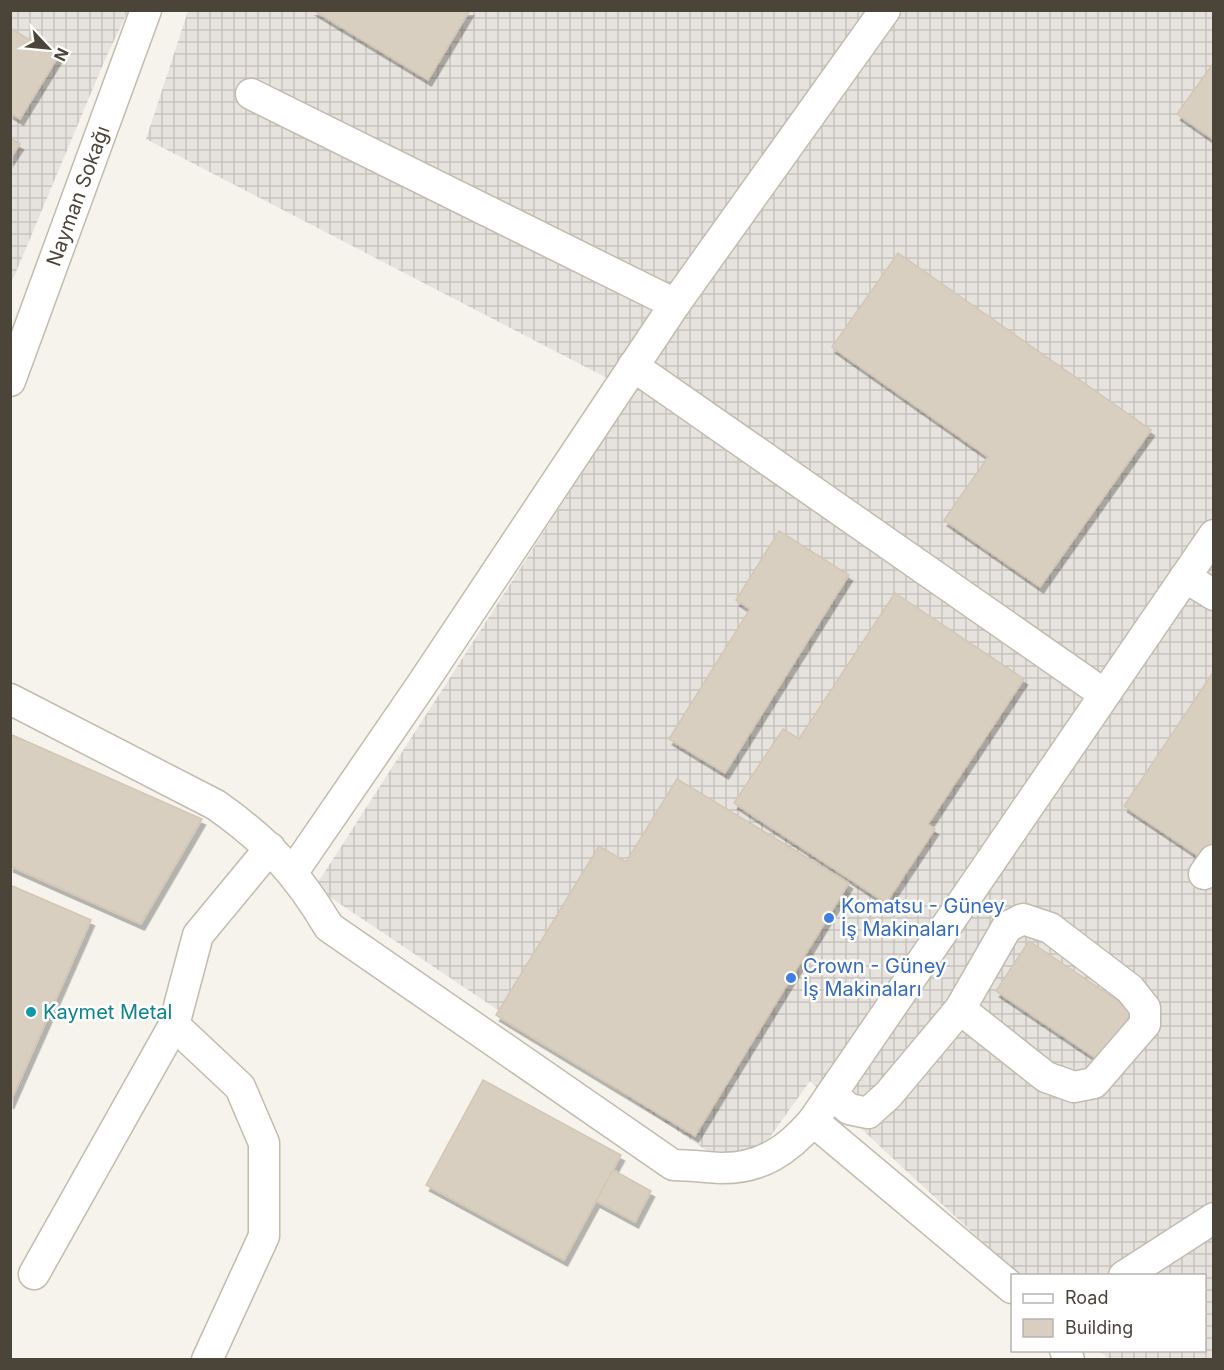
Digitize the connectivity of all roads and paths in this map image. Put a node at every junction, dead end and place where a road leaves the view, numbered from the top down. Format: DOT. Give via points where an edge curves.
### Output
graph roads {
  1 [pos="146,10"];
  2 [pos="885,10"];
  3 [pos="251,94"];
  4 [pos="675,304"];
  5 [pos="633,366"];
  6 [pos="10,381"];
  7 [pos="1214,535"];
  8 [pos="1185,577"];
  9 [pos="1214,595"];
  10 [pos="1104,694"];
  11 [pos="10,699"];
  12 [pos="270,848"];
  13 [pos="293,872"];
  14 [pos="960,1009"];
  15 [pos="174,1025"];
  16 [pos="832,1094"];
  17 [pos="813,1121"];
  18 [pos="1214,1218"];
  19 [pos="34,1274"];
  20 [pos="1126,1274"];
  21 [pos="1011,1287"];
  22 [pos="207,1359"];
  1 -- 6 [label="street, Nayman Sokağı"];
  2 -- 4 [label="street"];
  3 -- 4 [label="street"];
  4 -- 5 [label="street"];
  5 -- 10 [label="street"];
  5 -- 13 [label="street"];
  7 -- 8 [label="street"];
  8 -- 9 [label="street"];
  8 -- 10 [label="street"];
  10 -- 16 [label="street"];
  11 -- 12 [label="street" via="216,805"];
  12 -- 13 [label="street"];
  12 -- 15 [label="street" via="198,935"];
  13 -- 17 [label="street" via="329,927 673,1165 720,1168 761,1161 796,1141"];
  14 -- 14 [label="street" via="1007,927 1023,919 1050,928 1130,989 1145,1008 1145,1024 1094,1083 1074,1087 1046,1077"];
  14 -- 16 [label="street" via="888,1095 868,1113 849,1109"];
  15 -- 19 [label="street"];
  15 -- 22 [label="street" via="240,1087 264,1143 264,1236"];
  16 -- 17 [label="street"];
  17 -- 21 [label="street"];
  18 -- 20 [label="street"];
}
